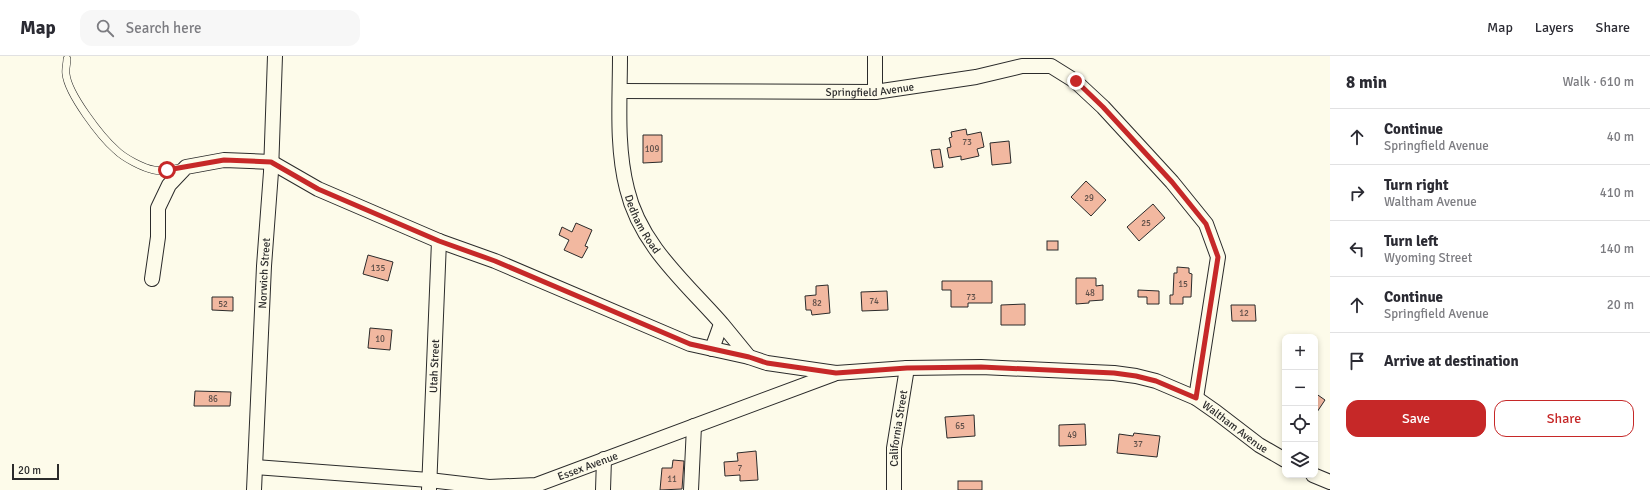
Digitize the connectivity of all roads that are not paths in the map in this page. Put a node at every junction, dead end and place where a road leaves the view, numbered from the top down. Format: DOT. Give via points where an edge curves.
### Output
graph roads {
  1 [pos="275,56"];
  2 [pos="620,56"];
  3 [pos="875,56"];
  4 [pos="67,59"];
  5 [pos="620,91"];
  6 [pos="875,92"];
  7 [pos="271,162"];
  8 [pos="186,167"];
  9 [pos="439,241"];
  10 [pos="152,279"];
  11 [pos="722,324"];
  12 [pos="712,349"];
  13 [pos="749,357"];
  14 [pos="907,368"];
  15 [pos="836,373"];
  16 [pos="1196,398"];
  17 [pos="694,426"];
  18 [pos="1282,458"];
  19 [pos="604,459"];
  20 [pos="255,467"];
  21 [pos="1318,477"];
  22 [pos="1330,482"];
  23 [pos="429,485"];
  24 [pos="254,490"];
  25 [pos="603,490"];
  26 [pos="691,490"];
  27 [pos="894,490"];
  1 -- 7 [label="street, Norwich Street"];
  2 -- 5 [label="street, Dedham Road"];
  3 -- 6 [label="street"];
  4 -- 8 [label="lane" via="66,75 71,90 92,123 116,151 154,170"];
  5 -- 6 [label="street, Springfield Avenue"];
  5 -- 11 [label="street, Dedham Road" via="620,155 627,190 636,214 662,258"];
  6 -- 16 [label="street, Springfield Avenue" via="976,77 1022,66 1051,66 1076,81 1172,182 1206,224 1218,257"];
  7 -- 8 [label="street" via="224,160"];
  7 -- 9 [label="street, Waltham Avenue" via="318,189"];
  7 -- 20 [label="street, Norwich Street"];
  8 -- 10 [label="street" via="170,185 158,208 158,237"];
  9 -- 12 [label="street, Waltham Avenue" via="495,261 690,344"];
  9 -- 23 [label="street, Utah Street"];
  11 -- 12 [label="street"];
  11 -- 13 [label="street, Dedham Road"];
  12 -- 13 [label="street, Waltham Avenue"];
  13 -- 15 [label="street, Waltham Avenue" via="773,364"];
  14 -- 15 [label="street, Waltham Avenue"];
  14 -- 16 [label="street, Waltham Avenue" via="981,367 1114,373 1156,381"];
  14 -- 27 [label="street, California Street" via="894,448"];
  15 -- 17 [label="street, Essex Avenue"];
  16 -- 18 [label="street, Waltham Avenue" via="1259,445"];
  17 -- 19 [label="street, Essex Avenue"];
  17 -- 26 [label="street"];
  19 -- 23 [label="street, Essex Avenue" via="536,485"];
  19 -- 25 [label="street"];
  20 -- 23 [label="street, Essex Avenue"];
  20 -- 24 [label="street, Norwich Street"];
  21 -- 22 [label="street"];
}
